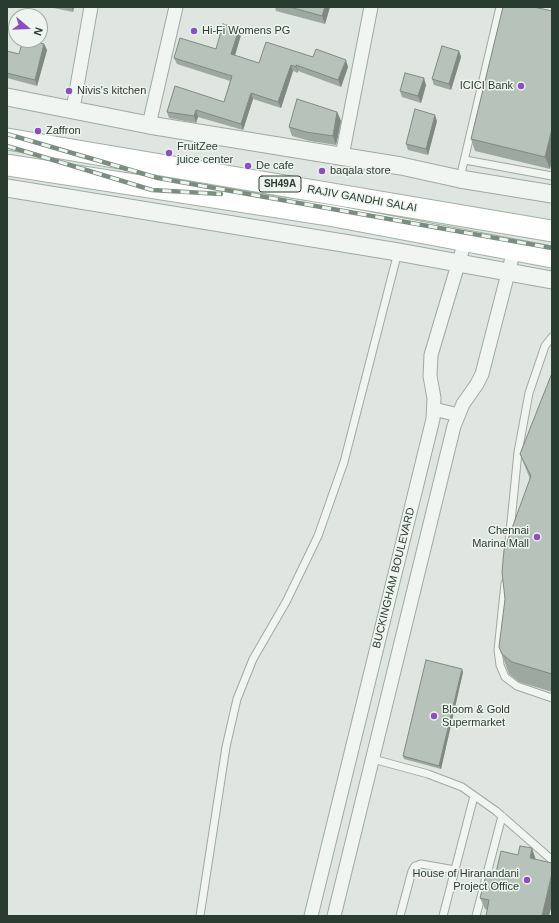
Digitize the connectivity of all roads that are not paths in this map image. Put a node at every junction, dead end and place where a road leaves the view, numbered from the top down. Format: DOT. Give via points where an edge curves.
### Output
graph roads {
  1 [pos="91,7"];
  2 [pos="176,7"];
  3 [pos="371,7"];
  4 [pos="500,7"];
  5 [pos="7,97"];
  6 [pos="73,109"];
  7 [pos="149,125"];
  8 [pos="7,138"];
  9 [pos="342,156"];
  10 [pos="465,160"];
  11 [pos="7,165"];
  12 [pos="552,176"];
  13 [pos="460,179"];
  14 [pos="7,188"];
  15 [pos="552,194"];
  16 [pos="552,232"];
  17 [pos="465,240"];
  18 [pos="514,250"];
  19 [pos="398,252"];
  20 [pos="552,257"];
  21 [pos="459,263"];
  22 [pos="508,272"];
  23 [pos="552,280"];
  24 [pos="552,337"];
  25 [pos="434,409"];
  26 [pos="458,415"];
  27 [pos="508,547"];
  28 [pos="505,579"];
  29 [pos="372,666"];
  30 [pos="394,671"];
  31 [pos="552,698"];
  32 [pos="373,759"];
  33 [pos="474,796"];
  34 [pos="502,816"];
  35 [pos="552,860"];
  36 [pos="455,870"];
  37 [pos="200,916"];
  38 [pos="311,916"];
  39 [pos="334,916"];
  40 [pos="400,916"];
  41 [pos="443,916"];
  42 [pos="476,916"];
  1 -- 6 [label="street"];
  2 -- 7 [label="street"];
  3 -- 9 [label="street"];
  4 -- 10 [label="lane"];
  5 -- 6 [label="street"];
  6 -- 7 [label="street"];
  7 -- 9 [label="street"];
  8 -- 16 [label="main road, RAJIV GANDHI SALAI / SH49A"];
  9 -- 13 [label="street"];
  10 -- 12 [label="lane"];
  10 -- 13 [label="lane"];
  11 -- 17 [label="main road, RAJIV GANDHI SALAI / SH49A" via="334,216"];
  13 -- 15 [label="street"];
  14 -- 19 [label="street"];
  17 -- 18 [label="main road, RAJIV GANDHI SALAI / SH49A"];
  17 -- 21 [label="street, BUCKINGHAM BOULEVARD"];
  18 -- 20 [label="main road, RAJIV GANDHI SALAI / SH49A"];
  18 -- 22 [label="street, BUCKINGHAM BOULEVARD"];
  19 -- 21 [label="street"];
  19 -- 37 [label="lane" via="344,462 318,536 286,602 253,659 237,699 226,747"];
  21 -- 22 [label="street"];
  21 -- 25 [label="street, BUCKINGHAM BOULEVARD" via="431,355 430,376"];
  22 -- 23 [label="street"];
  22 -- 26 [label="street, BUCKINGHAM BOULEVARD" via="482,374"];
  24 -- 27 [label="lane" via="545,346 529,393 518,452"];
  25 -- 26 [label="street"];
  25 -- 29 [label="street, BUCKINGHAM BOULEVARD"];
  26 -- 30 [label="street, BUCKINGHAM BOULEVARD"];
  28 -- 31 [label="lane" via="498,650 500,665 505,677 517,686"];
  29 -- 30 [label="street"];
  29 -- 38 [label="street, BUCKINGHAM BOULEVARD"];
  30 -- 32 [label="street, BUCKINGHAM BOULEVARD"];
  32 -- 33 [label="lane" via="446,780"];
  32 -- 39 [label="street, BUCKINGHAM BOULEVARD"];
  33 -- 34 [label="lane"];
  33 -- 36 [label="lane"];
  34 -- 35 [label="lane"];
  34 -- 42 [label="lane"];
  36 -- 40 [label="lane" via="421,864 415,866"];
  36 -- 41 [label="lane"];
}
